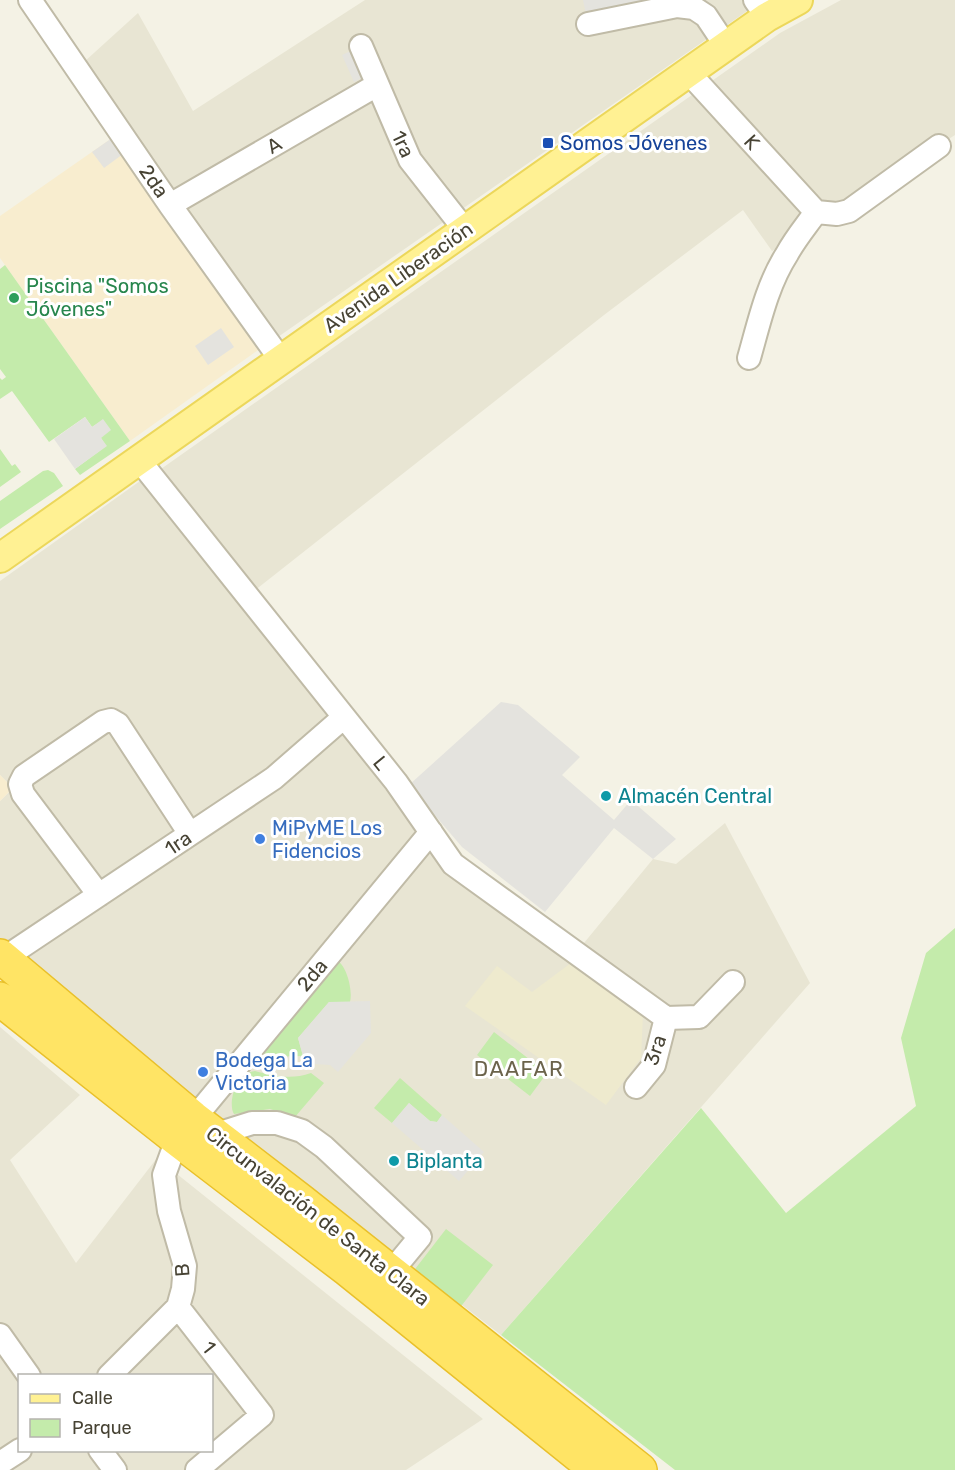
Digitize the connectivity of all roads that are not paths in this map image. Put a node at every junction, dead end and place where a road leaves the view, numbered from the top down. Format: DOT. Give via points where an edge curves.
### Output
graph roads {
  1 [pos="30,0"];
  2 [pos="798,0"];
  3 [pos="761,8"];
  4 [pos="588,24"];
  5 [pos="361,46"];
  6 [pos="726,46"];
  7 [pos="688,72"];
  8 [pos="377,85"];
  9 [pos="939,146"];
  10 [pos="170,205"];
  11 [pos="816,212"];
  12 [pos="465,230"];
  13 [pos="749,358"];
  14 [pos="281,360"];
  15 [pos="139,460"];
  16 [pos="0,558"];
  17 [pos="344,717"];
  18 [pos="431,832"];
  19 [pos="190,834"];
  20 [pos="99,895"];
  21 [pos="2,957"];
  22 [pos="733,982"];
  23 [pos="0,999"];
  24 [pos="666,1018"];
  25 [pos="636,1088"];
  26 [pos="194,1131"];
  27 [pos="391,1272"];
  28 [pos="178,1307"];
  29 [pos="0,1335"];
  30 [pos="28,1374"];
  31 [pos="111,1374"];
  32 [pos="18,1451"];
  33 [pos="102,1452"];
  34 [pos="0,1463"];
  35 [pos="115,1470"];
  36 [pos="197,1470"];
  37 [pos="597,1470"];
  38 [pos="640,1470"];
  1 -- 10 [label="street, 2da"];
  2 -- 3 [label="main road, Avenida Liberación"];
  3 -- 6 [label="main road, Avenida Liberación"];
  4 -- 6 [label="street" via="677,6 694,8 706,16"];
  5 -- 8 [label="street, 1ra"];
  6 -- 7 [label="main road, Avenida Liberación"];
  7 -- 11 [label="street, K"];
  7 -- 12 [label="main road, Avenida Liberación"];
  8 -- 10 [label="street, A"];
  8 -- 12 [label="street, 1ra" via="410,160"];
  9 -- 11 [label="street" via="849,211"];
  10 -- 14 [label="street, 2da"];
  11 -- 13 [label="street" via="777,274"];
  12 -- 14 [label="main road, Avenida Liberación"];
  14 -- 15 [label="main road, Avenida Liberación"];
  15 -- 16 [label="main road, Avenida Liberación"];
  15 -- 17 [label="street, L"];
  17 -- 18 [label="street, L"];
  17 -- 19 [label="street, 1ra" via="274,778"];
  18 -- 24 [label="street, L" via="453,864"];
  18 -- 26 [label="street, 2da"];
  19 -- 20 [label="street, 1ra"];
  19 -- 20 [label="street" via="118,724 111,720 103,722 24,776 20,784 22,794"];
  20 -- 21 [label="street, 1ra"];
  21 -- 26 [label="highway, Circunvalación de Santa Clara"];
  22 -- 24 [label="street, 3ra" via="699,1017"];
  23 -- 26 [label="highway, Circunvalación de Santa Clara"];
  24 -- 25 [label="street, 3ra" via="654,1065"];
  26 -- 27 [label="highway, Circunvalación de Santa Clara"];
  26 -- 27 [label="street" via="252,1123 277,1123 302,1131 420,1237"];
  26 -- 28 [label="street, B" via="164,1176 169,1211 185,1266"];
  26 -- 37 [label="highway, Circunvalación de Santa Clara" via="347,1269"];
  27 -- 38 [label="highway, Circunvalación de Santa Clara"];
  28 -- 31 [label="street"];
  28 -- 36 [label="street, 1" via="262,1415"];
  29 -- 30 [label="street"];
  32 -- 34 [label="street"];
  33 -- 35 [label="street"];
}
